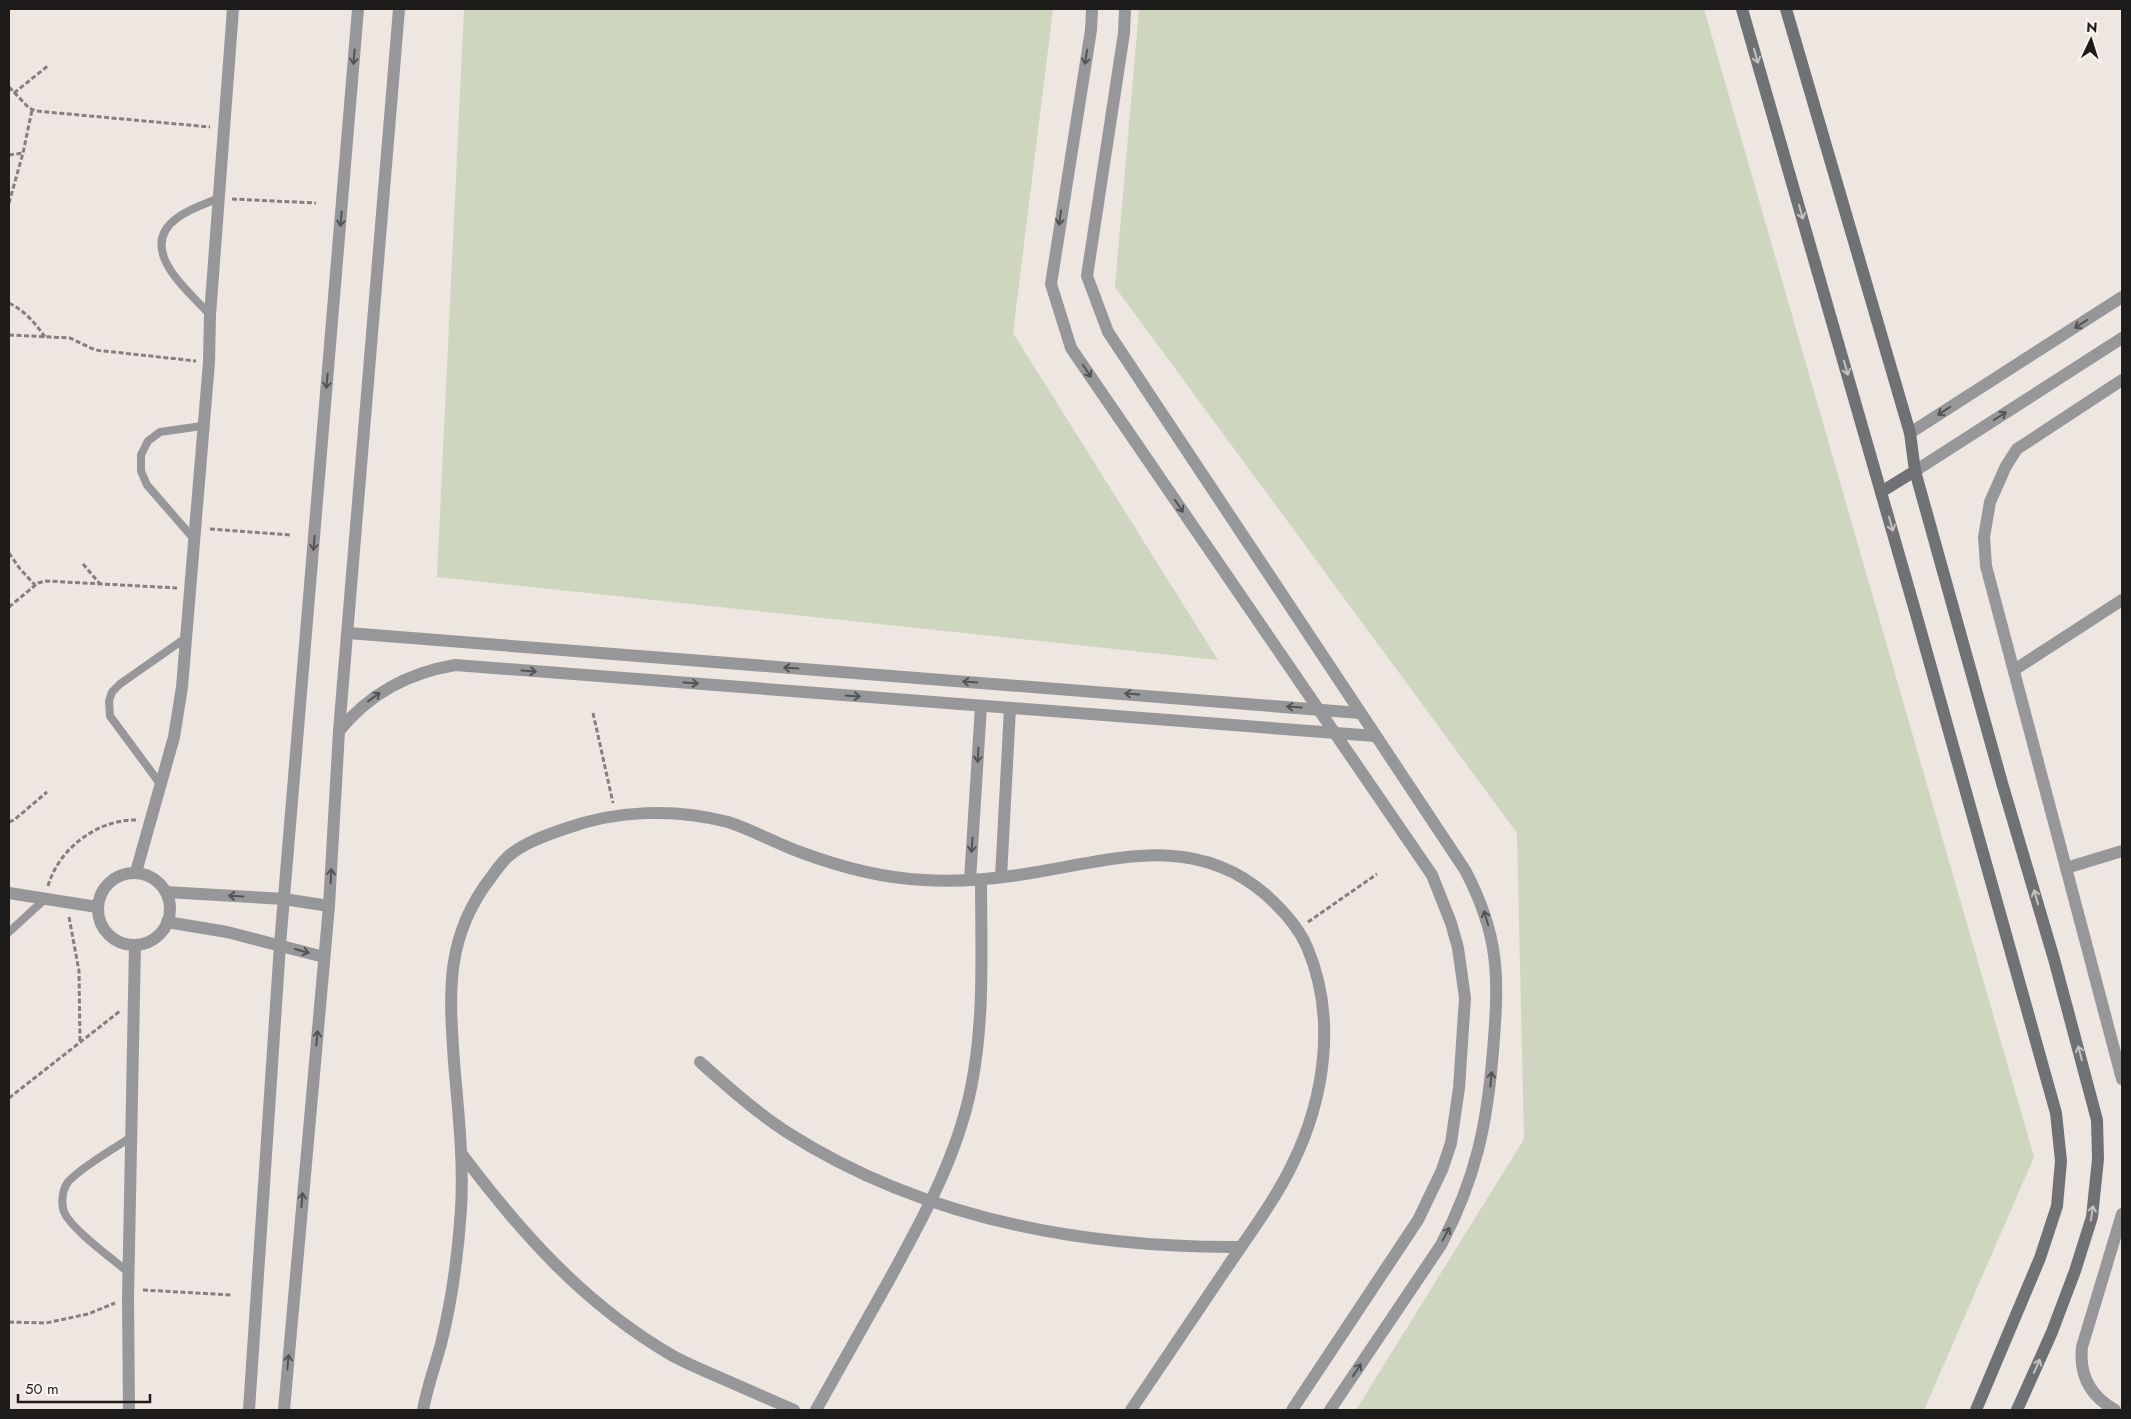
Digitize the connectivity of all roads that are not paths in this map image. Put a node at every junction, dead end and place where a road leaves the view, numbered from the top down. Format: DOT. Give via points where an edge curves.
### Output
graph roads {
  1 [pos="233,9"];
  2 [pos="358,9"];
  3 [pos="399,9"];
  4 [pos="1092,9"];
  5 [pos="1125,9"];
  6 [pos="1742,9"];
  7 [pos="1786,9"];
  8 [pos="219,198"];
  9 [pos="2122,297"];
  10 [pos="210,315"];
  11 [pos="2122,338"];
  12 [pos="2122,380"];
  13 [pos="202,426"];
  14 [pos="1910,434"];
  15 [pos="1916,471"];
  16 [pos="1881,492"];
  17 [pos="194,533"];
  18 [pos="2122,600"];
  19 [pos="348,633"];
  20 [pos="187,637"];
  21 [pos="2014,670"];
  22 [pos="981,706"];
  23 [pos="1010,708"];
  24 [pos="1318,709"];
  25 [pos="1360,713"];
  26 [pos="339,731"];
  27 [pos="1336,733"];
  28 [pos="1375,736"];
  29 [pos="161,785"];
  30 [pos="2122,852"];
  31 [pos="2066,868"];
  32 [pos="136,872"];
  33 [pos="1001,877"];
  34 [pos="976,880"];
  35 [pos="166,892"];
  36 [pos="9,893"];
  37 [pos="284,898"];
  38 [pos="45,899"];
  39 [pos="329,906"];
  40 [pos="97,907"];
  41 [pos="168,922"];
  42 [pos="9,932"];
  43 [pos="135,945"];
  44 [pos="280,945"];
  45 [pos="324,957"];
  46 [pos="700,1062"];
  47 [pos="2122,1079"];
  48 [pos="131,1137"];
  49 [pos="461,1153"];
  50 [pos="931,1201"];
  51 [pos="2121,1222"];
  52 [pos="1240,1247"];
  53 [pos="129,1273"];
  54 [pos="129,1410"];
  55 [pos="249,1410"];
  56 [pos="284,1410"];
  57 [pos="422,1410"];
  58 [pos="794,1410"];
  59 [pos="816,1410"];
  60 [pos="1131,1410"];
  61 [pos="1292,1410"];
  62 [pos="1330,1410"];
  63 [pos="1976,1410"];
  64 [pos="2017,1410"];
  65 [pos="2115,1410"];
  1 -- 8 [label="street"];
  2 -- 37 [label="street, one-way"];
  3 -- 19 [label="street"];
  4 -- 24 [label="street, one-way" via="1051,284 1071,348"];
  5 -- 25 [label="street" via="1087,276 1108,332"];
  6 -- 16 [label="street, one-way"];
  7 -- 14 [label="street"];
  8 -- 10 [label="street"];
  8 -- 10 [label="lane" via="169,224 161,248 171,271"];
  9 -- 14 [label="street, one-way"];
  10 -- 13 [label="street"];
  15 -- 11 [label="street, one-way"];
  12 -- 21 [label="street" via="2017,449 1997,484 1986,522 1986,566"];
  13 -- 17 [label="street"];
  13 -- 17 [label="lane" via="160,432 148,442 141,455 141,471 147,485"];
  14 -- 15 [label="street"];
  15 -- 16 [label="street"];
  64 -- 15 [label="street, one-way" via="2052,1332 2092,1217 2098,1159 2097,1120"];
  16 -- 63 [label="street, one-way" via="2042,1058 2056,1113 2061,1161 2057,1206 2043,1249"];
  17 -- 20 [label="street"];
  18 -- 21 [label="street"];
  24 -- 19 [label="street, one-way"];
  19 -- 26 [label="street"];
  20 -- 29 [label="street" via="174,737"];
  20 -- 29 [label="lane" via="120,684 109,701 110,716"];
  21 -- 31 [label="street"];
  22 -- 23 [label="street"];
  26 -- 22 [label="street, one-way" via="361,707 388,687 421,673 455,665"];
  22 -- 34 [label="street, one-way"];
  23 -- 27 [label="street"];
  23 -- 33 [label="street"];
  24 -- 25 [label="street"];
  24 -- 27 [label="street"];
  25 -- 28 [label="street"];
  39 -- 26 [label="street, one-way"];
  27 -- 28 [label="street"];
  27 -- 61 [label="street" via="1432,874 1458,948 1465,998 1454,1125 1432,1196"];
  62 -- 28 [label="street, one-way" via="1441,1244 1463,1198 1478,1155 1486,1116 1497,1001 1494,954 1486,918 1475,890 1465,870"];
  29 -- 32 [label="street"];
  30 -- 31 [label="street"];
  31 -- 47 [label="street"];
  32 -- 35 [label="street" via="154,878"];
  32 -- 40 [label="street" via="112,879 101,891"];
  33 -- 34 [label="street"];
  33 -- 52 [label="street" via="1131,856 1158,854 1184,857 1210,863 1257,888 1298,929 1309,951 1322,1001 1325,1027 1320,1082 1304,1138 1292,1164 1279,1190"];
  34 -- 49 [label="street" via="881,876 837,865 725,822 688,815 616,815 542,837 511,854 490,878 472,906 460,936 452,968 450,1000"];
  34 -- 50 [label="street" via="982,1010 978,1050 961,1127"];
  37 -- 35 [label="street, one-way"];
  35 -- 41 [label="street" via="170,902"];
  36 -- 38 [label="street"];
  37 -- 39 [label="street"];
  37 -- 44 [label="street"];
  38 -- 40 [label="street"];
  38 -- 42 [label="lane"];
  39 -- 45 [label="street"];
  40 -- 43 [label="street" via="107,934 115,940"];
  41 -- 43 [label="street" via="155,938"];
  41 -- 44 [label="street"];
  43 -- 48 [label="street"];
  44 -- 45 [label="street, one-way"];
  44 -- 55 [label="street"];
  56 -- 45 [label="street, one-way"];
  46 -- 50 [label="street" via="740,1098 784,1130 880,1182"];
  48 -- 53 [label="street"];
  48 -- 53 [label="lane" via="67,1183 62,1197 64,1211 72,1223"];
  49 -- 57 [label="street" via="462,1202 454,1280"];
  49 -- 58 [label="street" via="497,1202 536,1246 578,1287 624,1324 674,1356"];
  50 -- 52 [label="street" via="1015,1225 1084,1239 1153,1246"];
  50 -- 59 [label="street"];
  51 -- 65 [label="street" via="2081,1357 2089,1388 2100,1401"];
  52 -- 60 [label="street"];
  53 -- 54 [label="street"];
}
